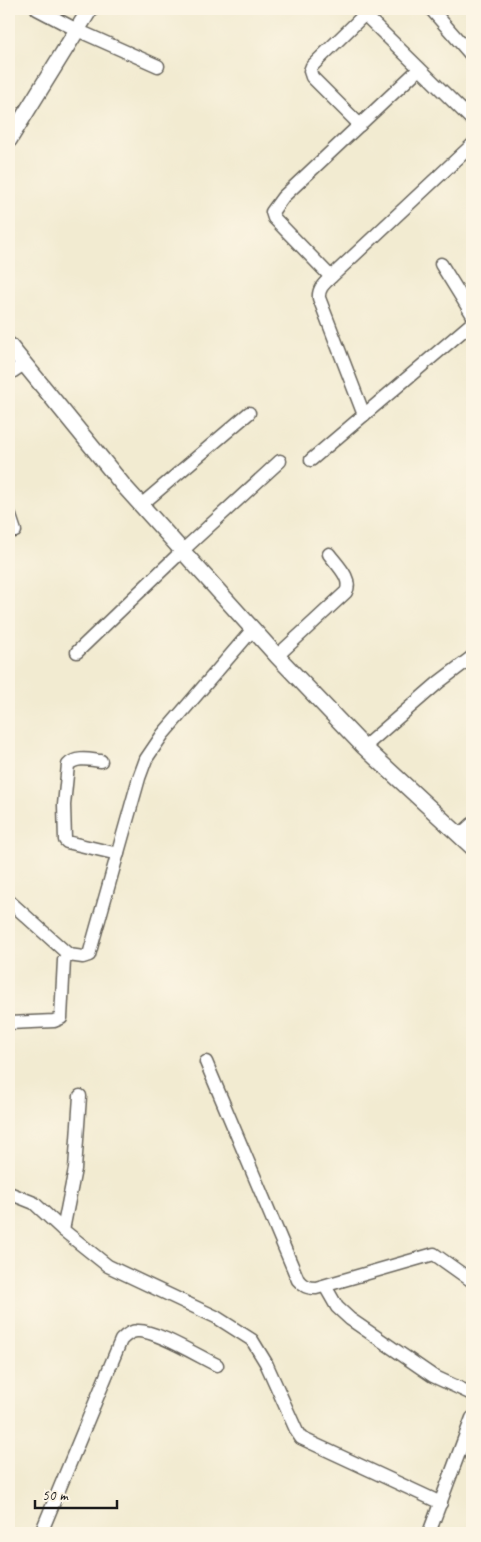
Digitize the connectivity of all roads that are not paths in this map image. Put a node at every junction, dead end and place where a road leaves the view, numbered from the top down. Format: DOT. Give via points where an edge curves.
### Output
graph roads {
  1 [pos="37,9"];
  2 [pos="90,9"];
  3 [pos="431,9"];
  4 [pos="362,11"];
  5 [pos="77,30"];
  6 [pos="472,56"];
  7 [pos="158,66"];
  8 [pos="419,69"];
  9 [pos="470,114"];
  10 [pos="360,125"];
  11 [pos="9,140"];
  12 [pos="472,145"];
  13 [pos="441,264"];
  14 [pos="331,277"];
  15 [pos="472,314"];
  16 [pos="472,323"];
  17 [pos="9,345"];
  18 [pos="24,364"];
  19 [pos="9,374"];
  20 [pos="250,413"];
  21 [pos="364,415"];
  22 [pos="311,460"];
  23 [pos="280,461"];
  24 [pos="141,505"];
  25 [pos="9,514"];
  26 [pos="15,531"];
  27 [pos="182,551"];
  28 [pos="330,554"];
  29 [pos="253,629"];
  30 [pos="77,652"];
  31 [pos="276,656"];
  32 [pos="472,657"];
  33 [pos="364,747"];
  34 [pos="102,761"];
  35 [pos="472,824"];
  36 [pos="459,836"];
  37 [pos="472,847"];
  38 [pos="118,854"];
  39 [pos="9,901"];
  40 [pos="69,955"];
  41 [pos="9,1022"];
  42 [pos="206,1062"];
  43 [pos="80,1096"];
  44 [pos="9,1193"];
  45 [pos="63,1230"];
  46 [pos="472,1282"];
  47 [pos="325,1286"];
  48 [pos="217,1365"];
  49 [pos="472,1394"];
  50 [pos="472,1418"];
  51 [pos="442,1503"];
  52 [pos="41,1533"];
  53 [pos="429,1533"];
  1 -- 5 [label="street"];
  2 -- 5 [label="main road"];
  3 -- 6 [label="street"];
  4 -- 8 [label="street"];
  4 -- 10 [label="street" via="310,71 312,77"];
  5 -- 7 [label="street"];
  5 -- 11 [label="main road"];
  8 -- 9 [label="street"];
  8 -- 10 [label="street"];
  10 -- 14 [label="street" via="283,197 272,212 274,218"];
  12 -- 14 [label="street"];
  13 -- 15 [label="street"];
  14 -- 21 [label="street" via="321,288 318,298"];
  16 -- 21 [label="street"];
  17 -- 18 [label="main road"];
  18 -- 19 [label="street"];
  18 -- 24 [label="main road"];
  20 -- 24 [label="street"];
  21 -- 22 [label="street"];
  23 -- 27 [label="street"];
  24 -- 27 [label="main road"];
  25 -- 26 [label="street"];
  27 -- 29 [label="main road"];
  27 -- 30 [label="street"];
  28 -- 31 [label="street" via="347,580 346,592"];
  29 -- 31 [label="main road"];
  29 -- 38 [label="street" via="163,734 146,759"];
  31 -- 33 [label="main road"];
  32 -- 33 [label="street"];
  33 -- 36 [label="main road"];
  34 -- 38 [label="street" via="78,759 68,765 65,840"];
  35 -- 36 [label="street"];
  36 -- 37 [label="main road"];
  38 -- 40 [label="street" via="90,955"];
  39 -- 40 [label="street"];
  40 -- 41 [label="street" via="64,960 61,1018"];
  42 -- 47 [label="street" via="298,1280 308,1288"];
  43 -- 45 [label="street" via="75,1169"];
  44 -- 45 [label="street" via="34,1203"];
  45 -- 51 [label="street" via="108,1266 216,1317 252,1340 301,1438"];
  46 -- 47 [label="street" via="434,1254"];
  47 -- 49 [label="street" via="337,1307 350,1319 433,1376"];
  48 -- 52 [label="street" via="154,1334 138,1330 120,1340"];
  50 -- 51 [label="street"];
  51 -- 53 [label="street"];
}
